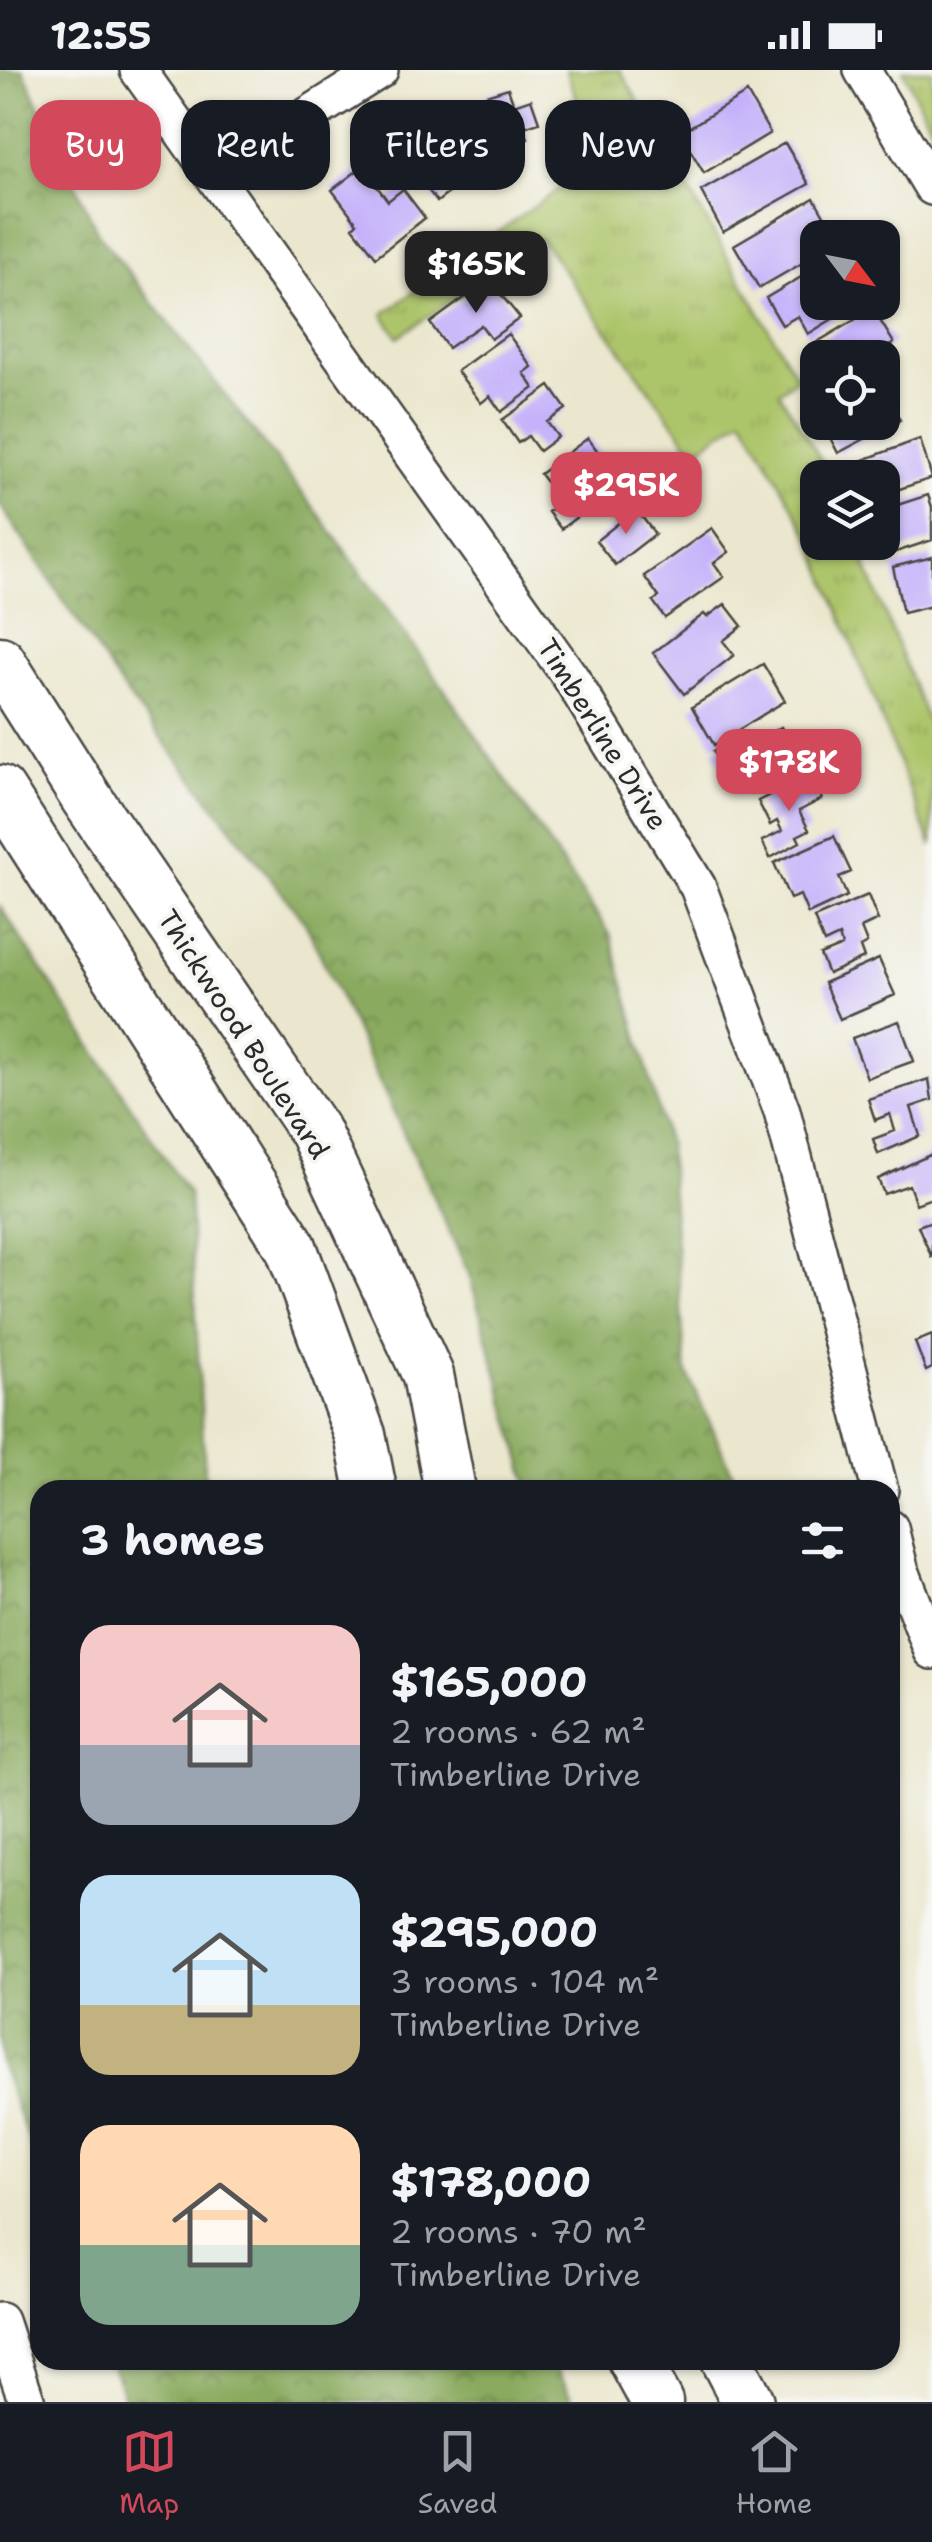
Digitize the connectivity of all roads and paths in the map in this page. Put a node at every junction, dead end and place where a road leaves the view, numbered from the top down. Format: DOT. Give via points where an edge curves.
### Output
graph roads {
  1 [pos="138,70"];
  2 [pos="380,70"];
  3 [pos="862,70"];
  4 [pos="330,102"];
  5 [pos="181,128"];
  6 [pos="932,187"];
  7 [pos="226,190"];
  8 [pos="0,662"];
  9 [pos="0,791"];
  10 [pos="369,1480"];
  11 [pos="448,1480"];
  12 [pos="877,1480"];
  13 [pos="900,1568"];
  14 [pos="931,1645"];
  15 [pos="0,2321"];
  16 [pos="639,2370"];
  17 [pos="731,2370"];
  18 [pos="28,2402"];
  19 [pos="657,2402"];
  20 [pos="748,2402"];
  1 -- 5 [label="street, Timberline Drive"];
  2 -- 4 [label="street"];
  3 -- 6 [label="street"];
  7 -- 12 [label="street, Timberline Drive" via="571,678 698,886 782,1111"];
  8 -- 11 [label="main road, Thickwood Boulevard" via="314,1130 428,1375"];
  9 -- 10 [label="main road" via="291,1246 360,1435"];
  13 -- 14 [label="street"];
  15 -- 18 [label="street"];
  16 -- 19 [label="main road"];
  17 -- 20 [label="main road"];
}
